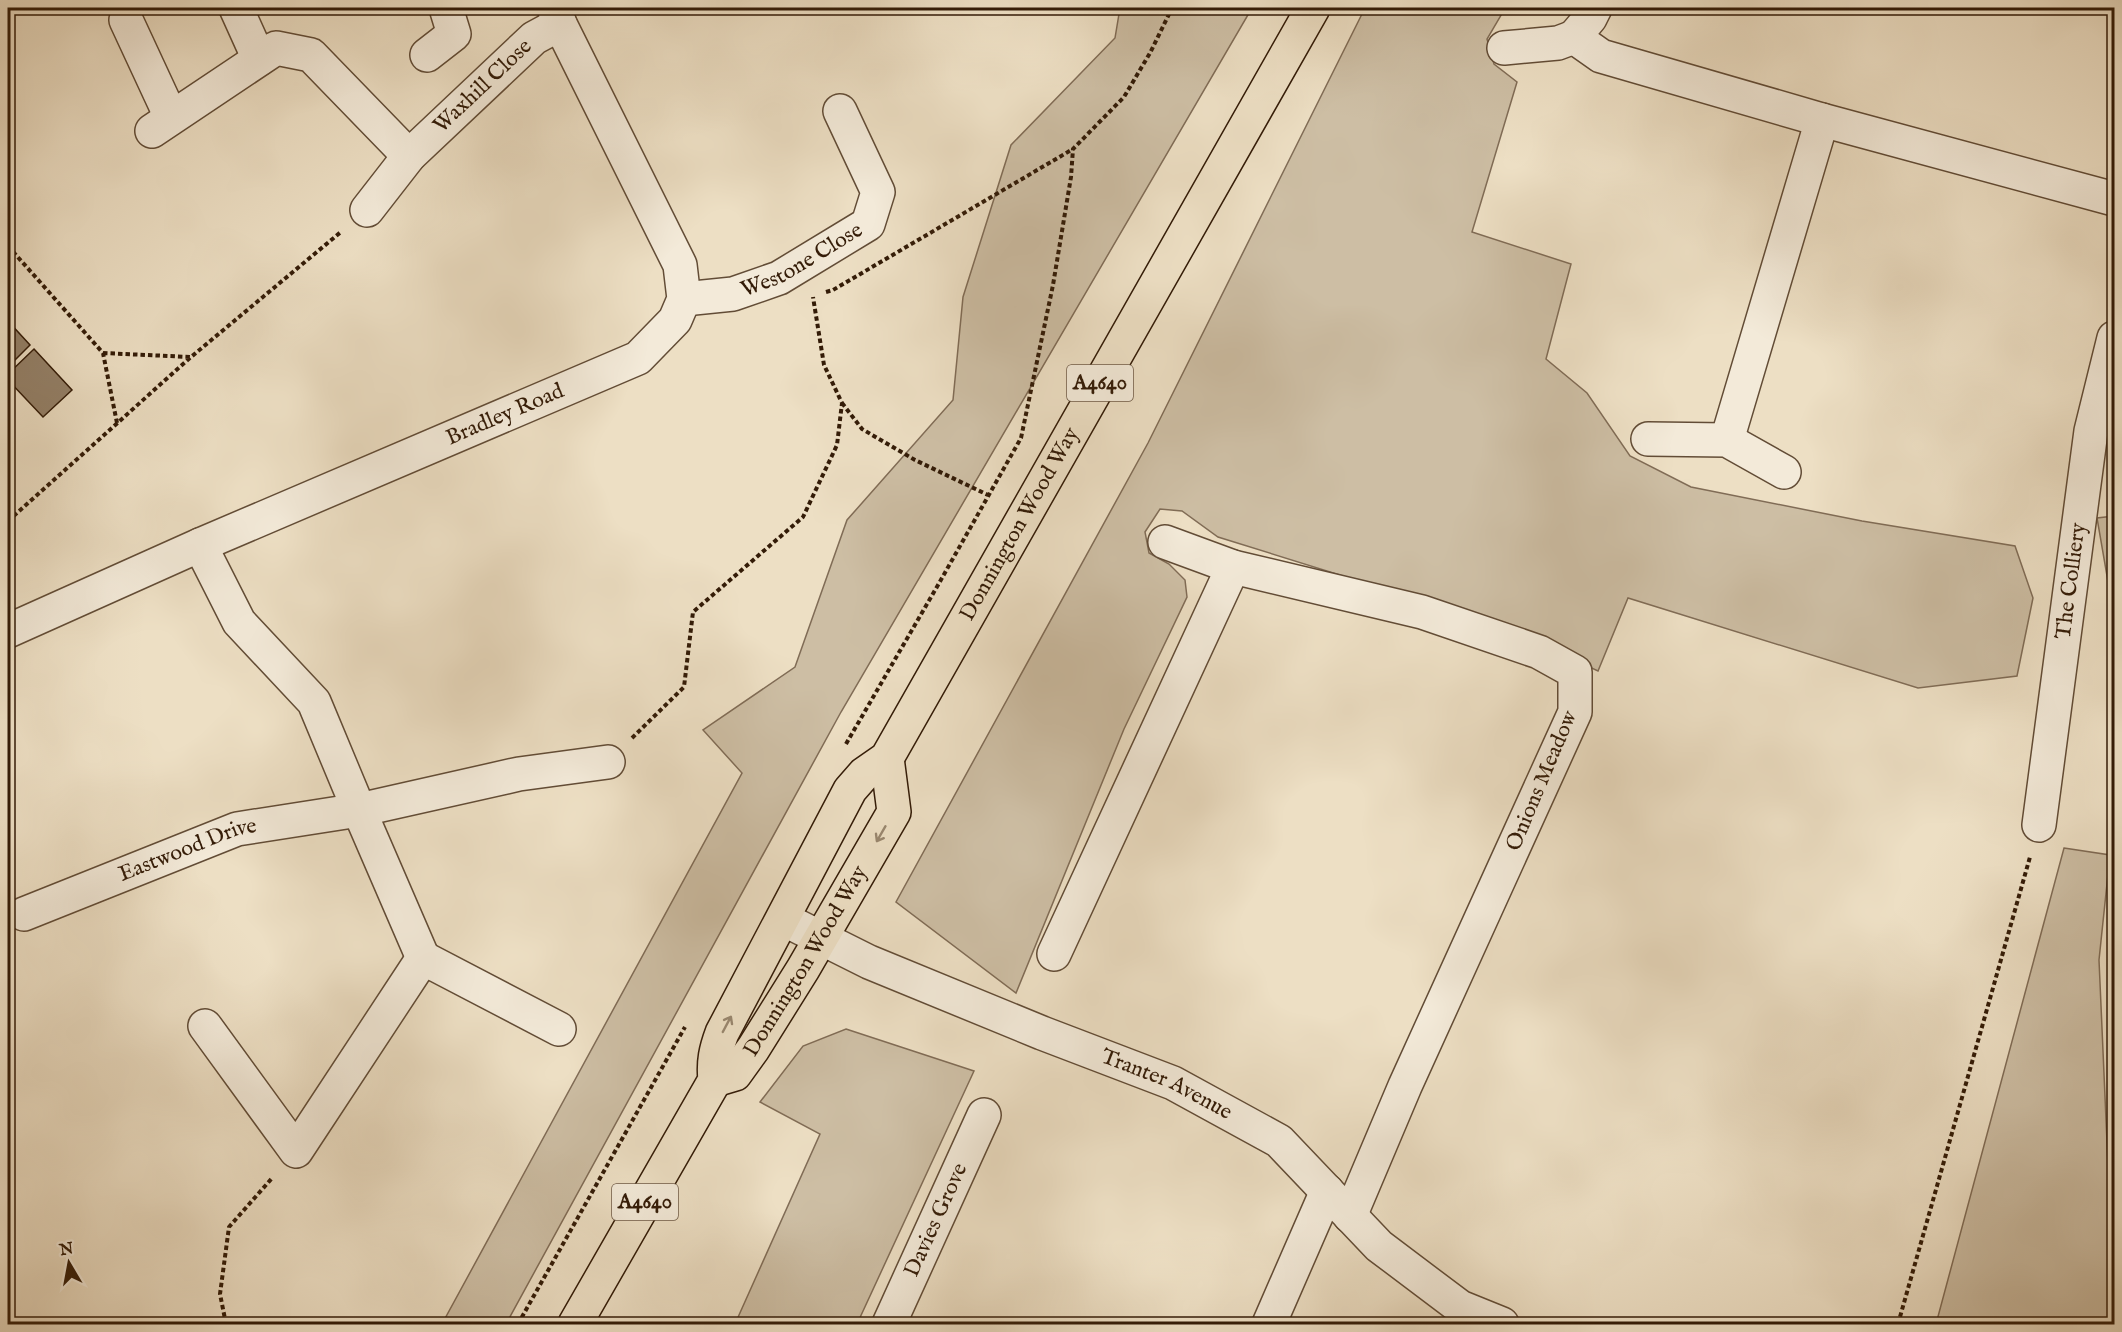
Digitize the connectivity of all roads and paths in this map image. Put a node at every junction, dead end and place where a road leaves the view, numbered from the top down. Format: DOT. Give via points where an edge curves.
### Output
graph roads {
  1 [pos="236,8"];
  2 [pos="446,8"];
  3 [pos="1172,8"];
  4 [pos="1313,8"];
  5 [pos="1595,8"];
  6 [pos="557,16"];
  7 [pos="126,20"];
  8 [pos="1574,37"];
  9 [pos="1504,48"];
  10 [pos="427,55"];
  11 [pos="259,59"];
  12 [pos="840,111"];
  13 [pos="1822,120"];
  14 [pos="409,156"];
  15 [pos="2115,199"];
  16 [pos="368,210"];
  17 [pos="8,246"];
  18 [pos="813,296"];
  19 [pos="684,299"];
  20 [pos="2115,338"];
  21 [pos="103,353"];
  22 [pos="191,357"];
  23 [pos="842,403"];
  24 [pos="117,424"];
  25 [pos="1648,439"];
  26 [pos="1727,440"];
  27 [pos="1784,472"];
  28 [pos="2100,472"];
  29 [pos="988,495"];
  30 [pos="8,521"];
  31 [pos="1165,542"];
  32 [pos="200,545"];
  33 [pos="1233,567"];
  34 [pos="8,631"];
  35 [pos="843,748"];
  36 [pos="887,758"];
  37 [pos="608,762"];
  38 [pos="359,810"];
  39 [pos="2039,825"];
  40 [pos="24,914"];
  41 [pos="783,919"];
  42 [pos="820,938"];
  43 [pos="1054,954"];
  44 [pos="423,957"];
  45 [pos="690,1019"];
  46 [pos="205,1026"];
  47 [pos="559,1029"];
  48 [pos="715,1080"];
  49 [pos="984,1115"];
  50 [pos="296,1151"];
  51 [pos="1327,1191"];
  52 [pos="1350,1216"];
  53 [pos="892,1317"];
  54 [pos="225,1324"];
  55 [pos="518,1324"];
  56 [pos="574,1324"];
  57 [pos="1269,1324"];
  58 [pos="1502,1324"];
  59 [pos="1898,1324"];
  1 -- 11 [label="street"];
  2 -- 10 [label="street" via="454,34"];
  3 -- 29 [label="path" via="1124,97 1073,149 1053,285 1021,438"];
  4 -- 36 [label="main road, Donnington Wood Way / A4640"];
  5 -- 8 [label="street"];
  6 -- 14 [label="street, Waxhill Close"];
  6 -- 19 [label="street" via="680,265"];
  7 -- 11 [label="street" via="162,124"];
  8 -- 9 [label="street" via="1558,43"];
  8 -- 13 [label="street" via="1601,56"];
  11 -- 14 [label="street" via="276,48 311,55"];
  12 -- 19 [label="street, Westone Close" via="878,192 868,224 779,278 733,294"];
  13 -- 15 [label="street"];
  13 -- 26 [label="street"];
  14 -- 16 [label="street, Waxhill Close"];
  16 -- 22 [label="path"];
  17 -- 21 [label="path"];
  18 -- 23 [label="path" via="824,365"];
  19 -- 32 [label="street, Bradley Road" via="675,320 638,358"];
  20 -- 28 [label="street, The Colliery" via="2091,431"];
  21 -- 22 [label="path"];
  21 -- 24 [label="path"];
  22 -- 24 [label="path"];
  23 -- 29 [label="path" via="862,429"];
  23 -- 37 [label="path" via="837,445 802,517 693,612 684,687"];
  24 -- 30 [label="path"];
  25 -- 26 [label="street"];
  26 -- 27 [label="street"];
  28 -- 39 [label="street, The Colliery"];
  29 -- 35 [label="path"];
  31 -- 33 [label="street, Onions Meadow"];
  32 -- 34 [label="street, Bradley Road"];
  32 -- 38 [label="street" via="239,622 314,702"];
  33 -- 43 [label="street"];
  33 -- 52 [label="street, Onions Meadow" via="1422,612 1539,652 1575,672 1575,712"];
  36 -- 41 [label="main road, Donnington Wood Way / A4640" via="850,790"];
  36 -- 42 [label="main road, Donnington Wood Way, one-way" via="894,812"];
  37 -- 38 [label="street, Eastwood Drive" via="519,774"];
  38 -- 40 [label="street, Eastwood Drive" via="237,830"];
  38 -- 44 [label="street"];
  39 -- 59 [label="path"];
  41 -- 42 [label="street, Tranter Avenue"];
  48 -- 41 [label="main road, Donnington Wood Way / A4640, one-way" via="715,1056 722,1033"];
  42 -- 48 [label="main road, Donnington Wood Way" via="744,1062 735,1074"];
  42 -- 51 [label="street, Tranter Avenue" via="907,978 1173,1083 1279,1140"];
  44 -- 47 [label="street"];
  44 -- 50 [label="street"];
  45 -- 55 [label="path"];
  46 -- 50 [label="street"];
  48 -- 56 [label="main road, Donnington Wood Way / A4640"];
  49 -- 53 [label="street, Davies Grove"];
  50 -- 54 [label="path" via="229,1227 219,1294"];
  51 -- 52 [label="street, Tranter Avenue"];
  51 -- 57 [label="street"];
  52 -- 58 [label="street, Tranter Avenue" via="1379,1246 1460,1307"];
}
